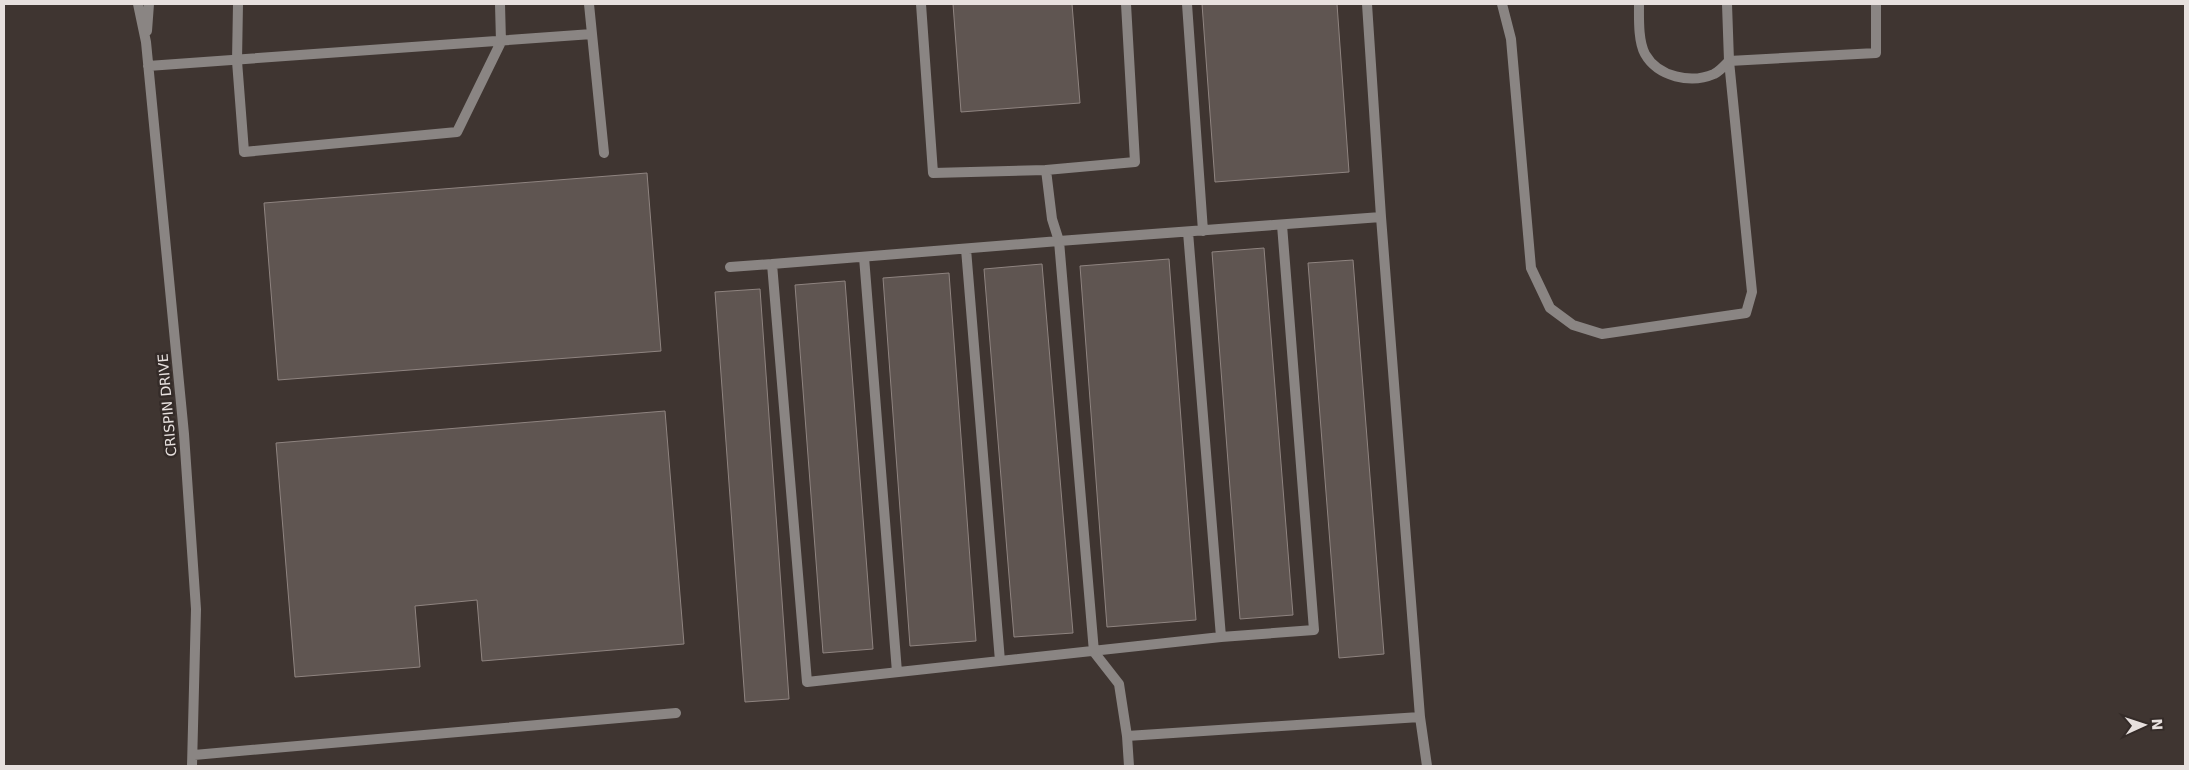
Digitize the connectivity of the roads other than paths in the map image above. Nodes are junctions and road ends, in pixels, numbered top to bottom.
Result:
1 (138, 4) edge
2 (149, 4) edge
3 (238, 4) edge
4 (500, 4) edge
5 (589, 4) edge
6 (920, 4) edge
7 (1126, 4) edge
8 (1187, 4) edge
9 (1367, 4) edge
10 (1502, 4) edge
11 (1639, 4) edge
12 (1727, 4) edge
13 (1876, 4) edge
14 (592, 34) junction
15 (146, 42) junction
16 (501, 42) junction
17 (237, 60) junction
18 (1729, 61) junction
19 (148, 66) junction
20 (604, 153) dead end
21 (1046, 170) junction
22 (1381, 217) junction
23 (1282, 225) junction
24 (1203, 231) junction
25 (1188, 232) junction
26 (1059, 242) junction
27 (966, 249) junction
28 (864, 257) junction
29 (772, 264) junction
30 (730, 267) dead end
31 (1221, 637) junction
32 (1094, 652) junction
33 (1000, 661) junction
34 (897, 672) junction
35 (676, 713) dead end
36 (1420, 716) junction
37 (1127, 736) junction
38 (194, 755) junction
39 (192, 766) edge
40 (1129, 766) edge
41 (1427, 766) edge

1 - 15 lane, CRISPIN DRIVE
2 - 15 lane, CRISPIN DRIVE
3 - 17 lane
4 - 16 lane
5 - 14 lane
6 - 21 lane
7 - 21 lane
8 - 24 lane
9 - 22 lane
10 - 18 lane
11 - 18 lane
12 - 18 lane
13 - 18 lane
14 - 16 lane
14 - 20 lane
15 - 19 lane, CRISPIN DRIVE
16 - 17 lane
16 - 17 lane
17 - 19 lane
19 - 38 lane, CRISPIN DRIVE
21 - 26 lane
22 - 23 lane
22 - 36 lane
23 - 24 lane
23 - 31 lane
24 - 25 lane
25 - 26 lane
25 - 31 lane
26 - 27 lane
26 - 32 lane
27 - 28 lane
27 - 33 lane
28 - 29 lane
28 - 34 lane
29 - 30 lane
29 - 34 lane
31 - 32 lane
32 - 33 lane
32 - 37 lane
33 - 34 lane
35 - 38 lane
36 - 37 lane
36 - 41 lane
37 - 40 lane
38 - 39 lane, CRISPIN DRIVE

